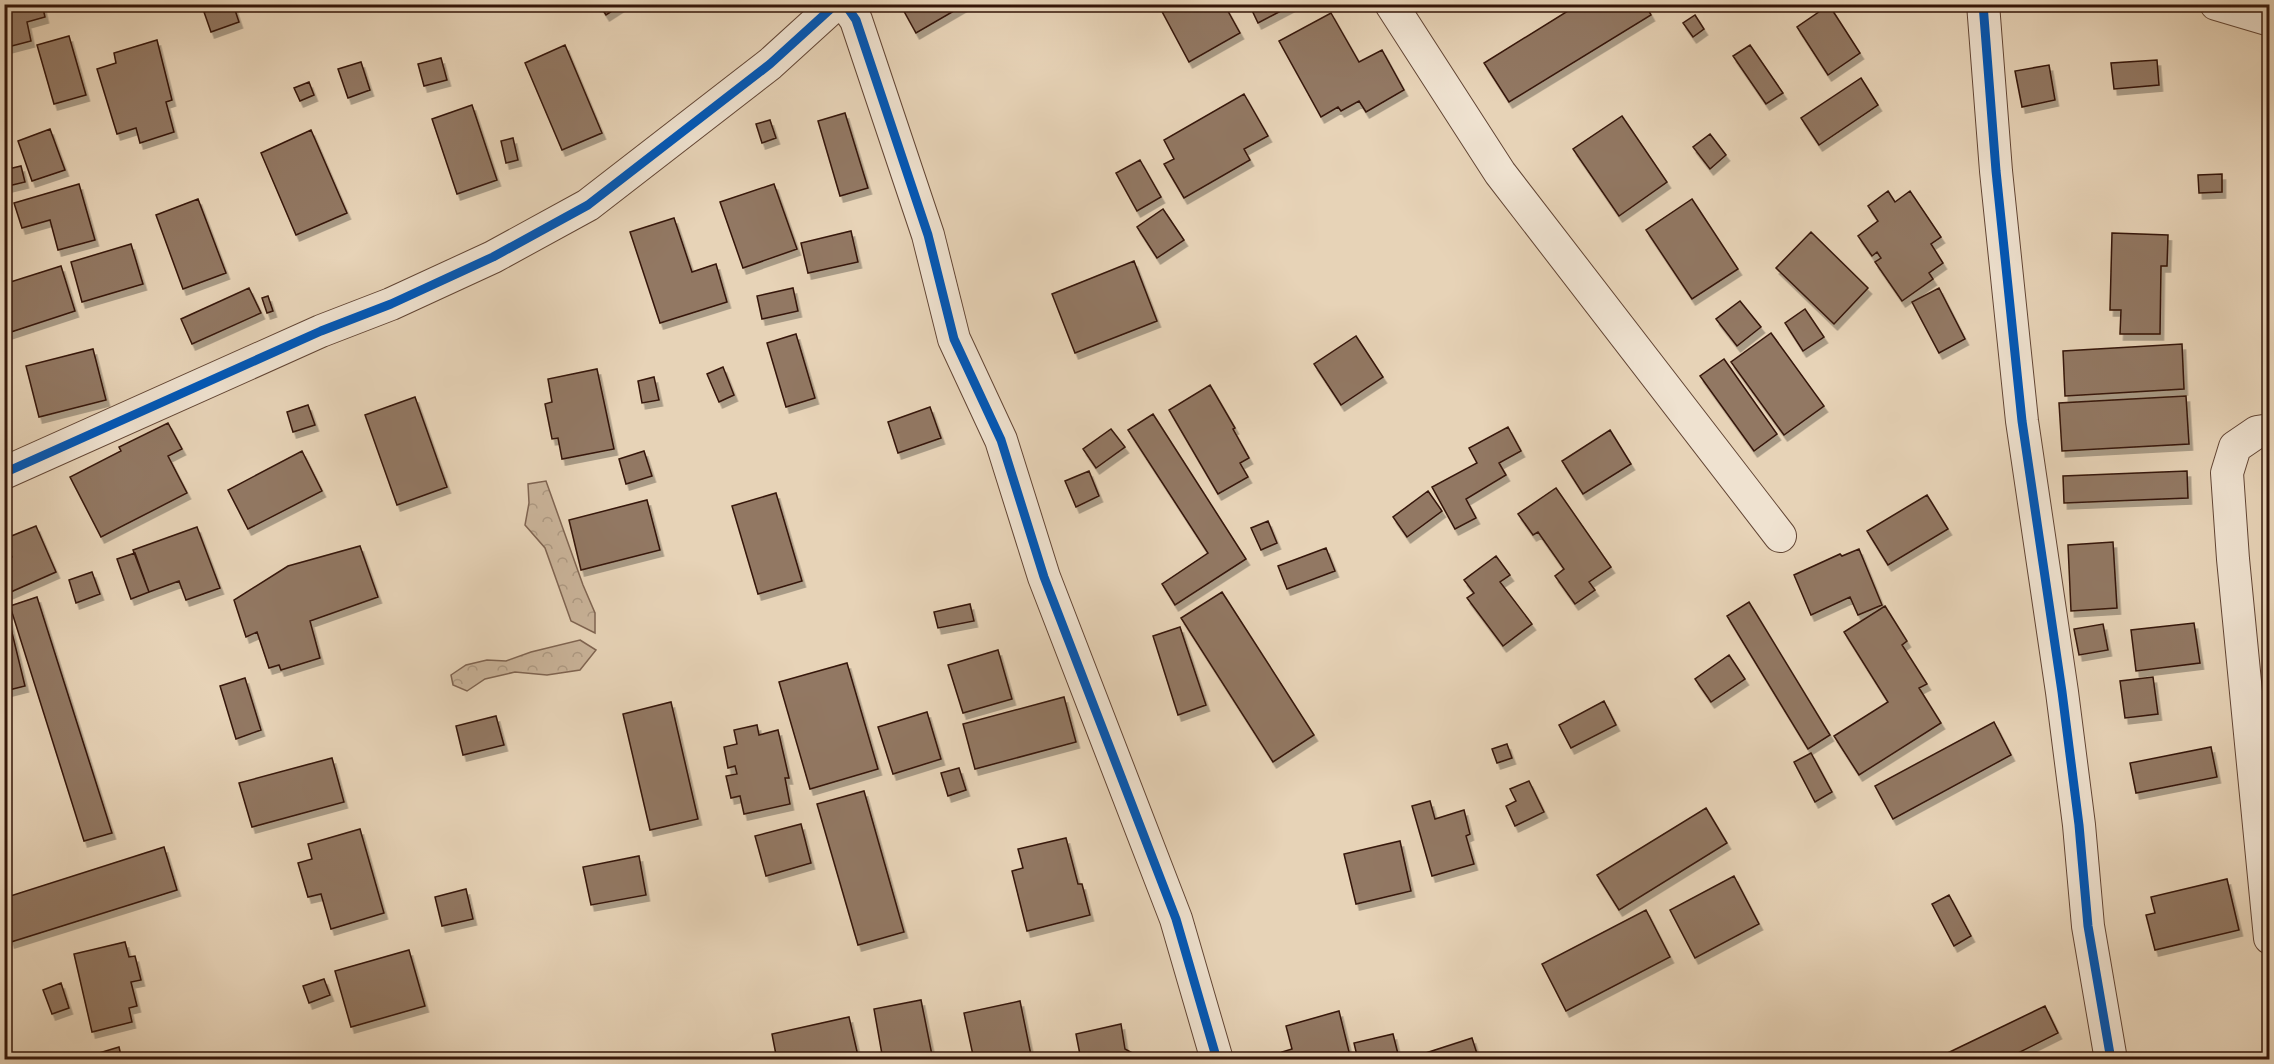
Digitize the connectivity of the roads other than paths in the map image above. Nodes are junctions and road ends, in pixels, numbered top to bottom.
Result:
1 (836, 4) edge
2 (845, 4) edge
3 (1391, 4) edge
4 (1983, 4) edge
5 (2216, 4) edge
6 (2270, 20) edge
7 (2270, 430) edge
8 (7, 463) edge
9 (1780, 536) dead end
10 (2270, 938) edge
11 (1217, 1059) edge
12 (2111, 1059) edge

1 - 8 street
2 - 11 street
3 - 9 street
4 - 12 street
5 - 6 street
7 - 10 street

